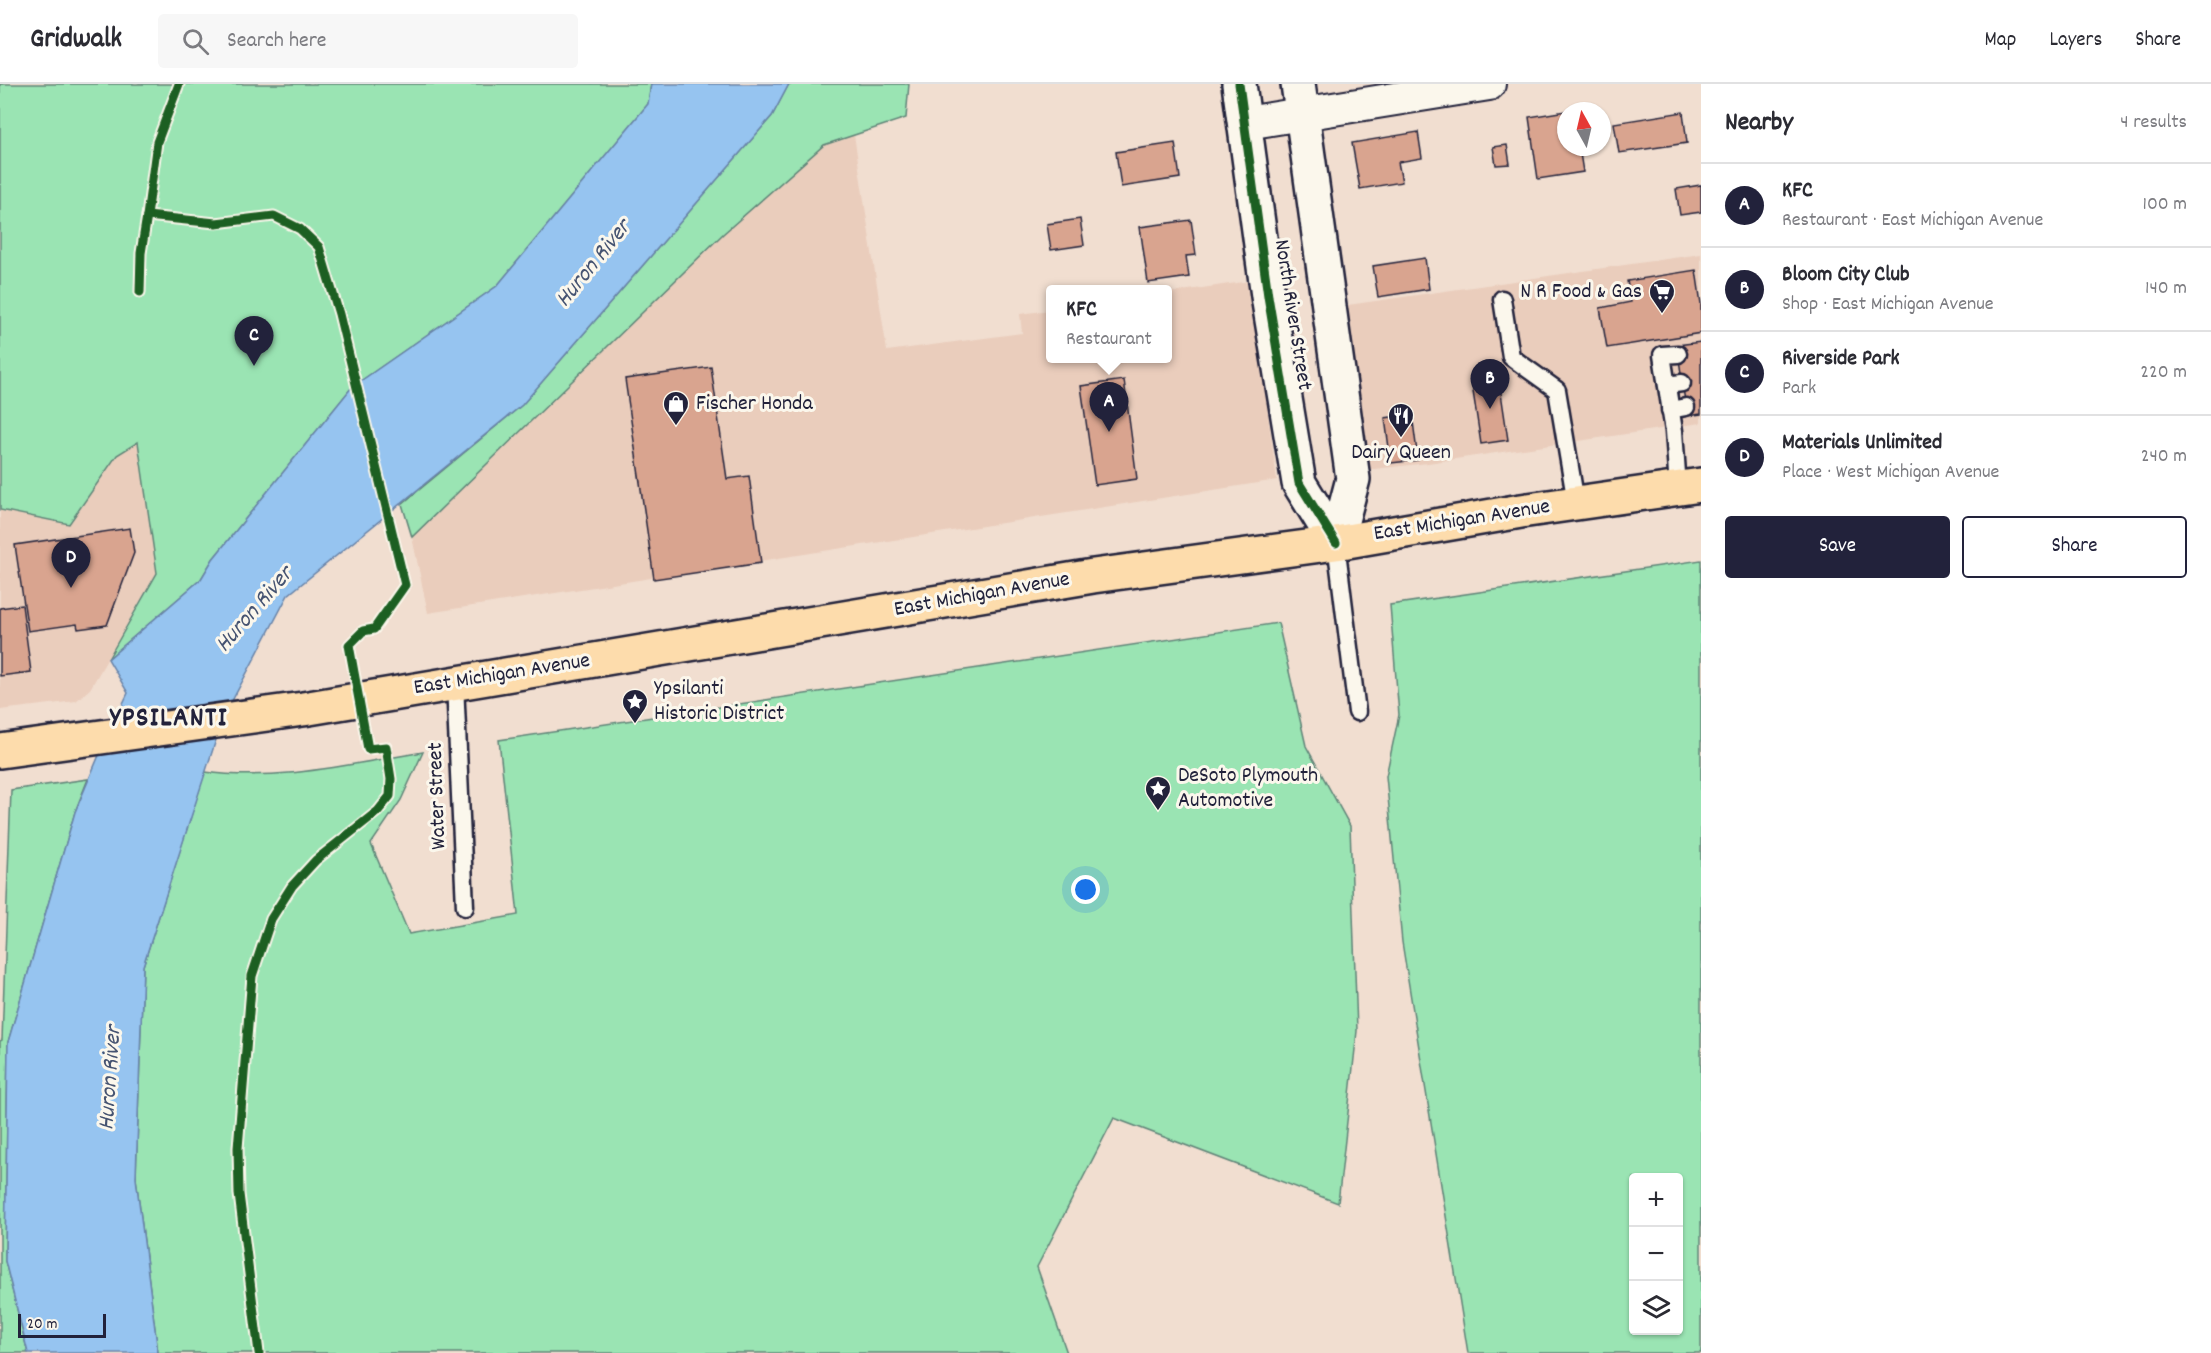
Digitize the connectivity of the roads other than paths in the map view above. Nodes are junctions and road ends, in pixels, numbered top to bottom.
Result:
1 (1239, 84) edge
2 (1489, 84) edge
3 (1300, 99) edge
4 (1246, 123) junction
5 (1502, 299) dead end
6 (1678, 354) dead end
7 (1690, 486) edge
8 (1576, 503) junction
9 (1336, 543) junction
10 (455, 683) junction
11 (1357, 712) dead end
12 (0, 751) edge
13 (465, 907) dead end

1 - 4 street, North River Street
2 - 3 street
3 - 4 street
3 - 9 street, North River Street
4 - 9 street, North River Street
5 - 8 lane
6 - 7 lane
7 - 8 main road, East Michigan Avenue
8 - 9 main road, East Michigan Avenue
9 - 10 main road, East Michigan Avenue
9 - 11 lane
10 - 12 main road, East Michigan Avenue
10 - 13 lane, Water Street

